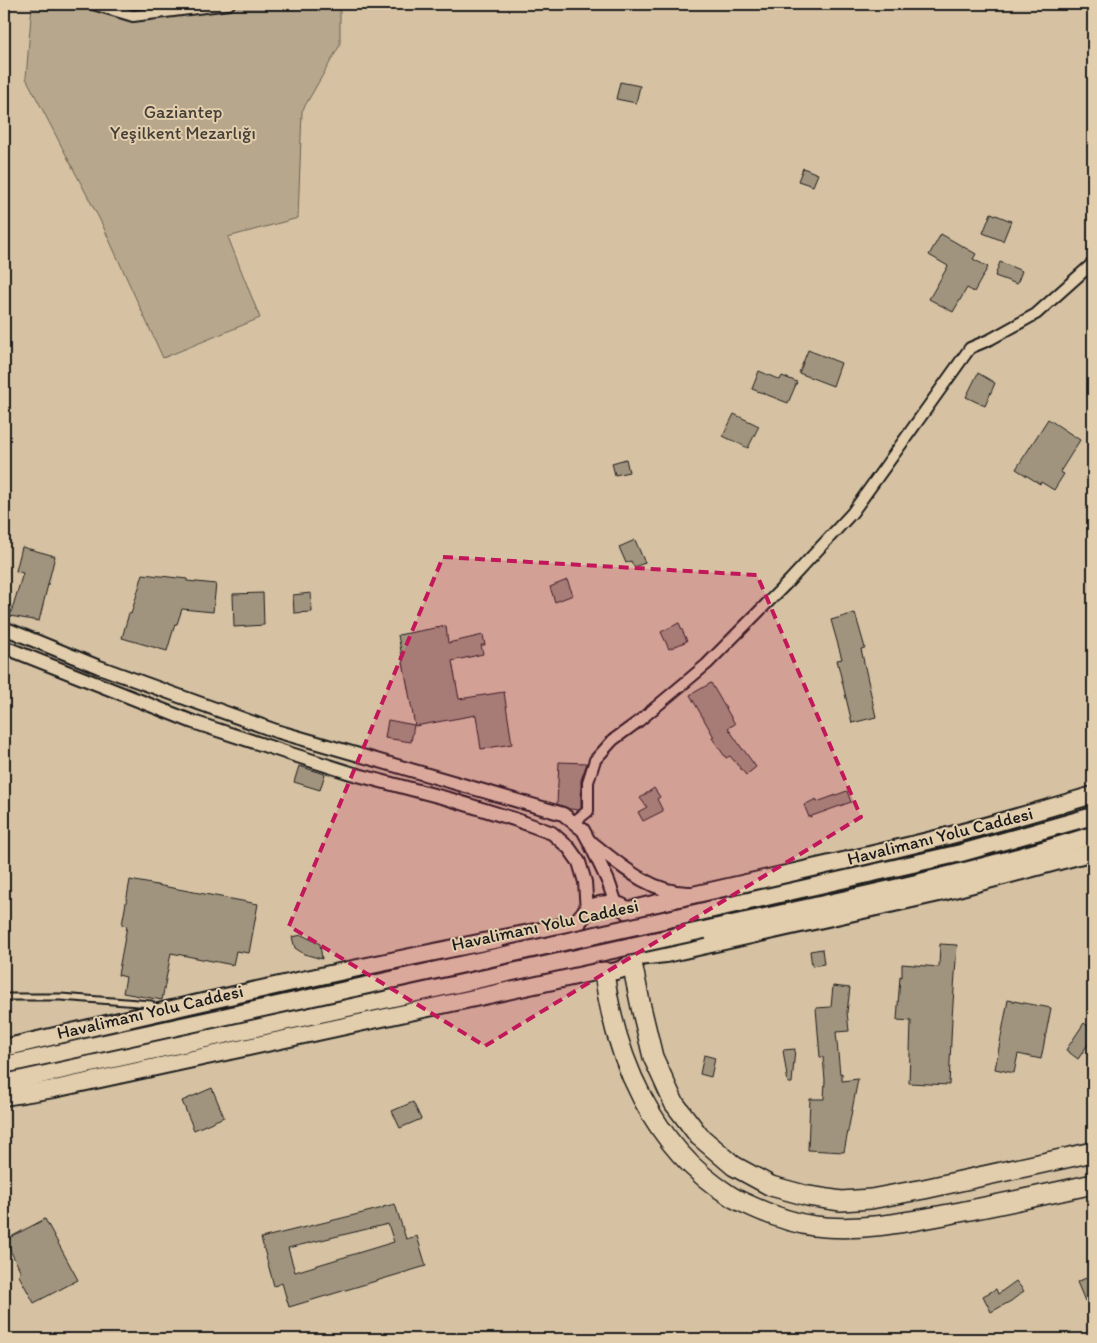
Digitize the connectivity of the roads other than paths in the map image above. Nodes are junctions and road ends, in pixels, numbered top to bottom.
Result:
1 (93, 4) edge
2 (229, 4) edge
3 (1093, 263) edge
4 (4, 628) edge
5 (4, 647) edge
6 (1093, 795) edge
7 (1093, 816) edge
8 (574, 822) junction
9 (1093, 835) edge
10 (589, 841) junction
11 (1093, 852) edge
12 (702, 892) junction
13 (622, 907) junction
14 (582, 917) junction
15 (635, 960) junction
16 (602, 971) junction
17 (4, 997) edge
18 (151, 1004) dead end
19 (4, 1048) edge
20 (4, 1065) edge
21 (4, 1082) edge
22 (4, 1097) edge
23 (1093, 1148) edge
24 (1093, 1152) edge
25 (1024, 1166) junction
26 (1093, 1185) edge

1 - 2 street
3 - 8 street
4 - 8 street
5 - 14 street
6 - 12 highway
7 - 20 highway, Havalimanı Yolu Caddesi, bridge
8 - 10 street
9 - 21 highway, Havalimanı Yolu Caddesi, bridge
10 - 12 street
10 - 13 street
11 - 15 highway
12 - 13 highway
13 - 14 highway
13 - 15 highway
14 - 16 highway
14 - 19 highway
15 - 16 highway
15 - 25 highway
16 - 22 highway
16 - 26 highway
17 - 18 lane
23 - 25 highway
24 - 25 highway

